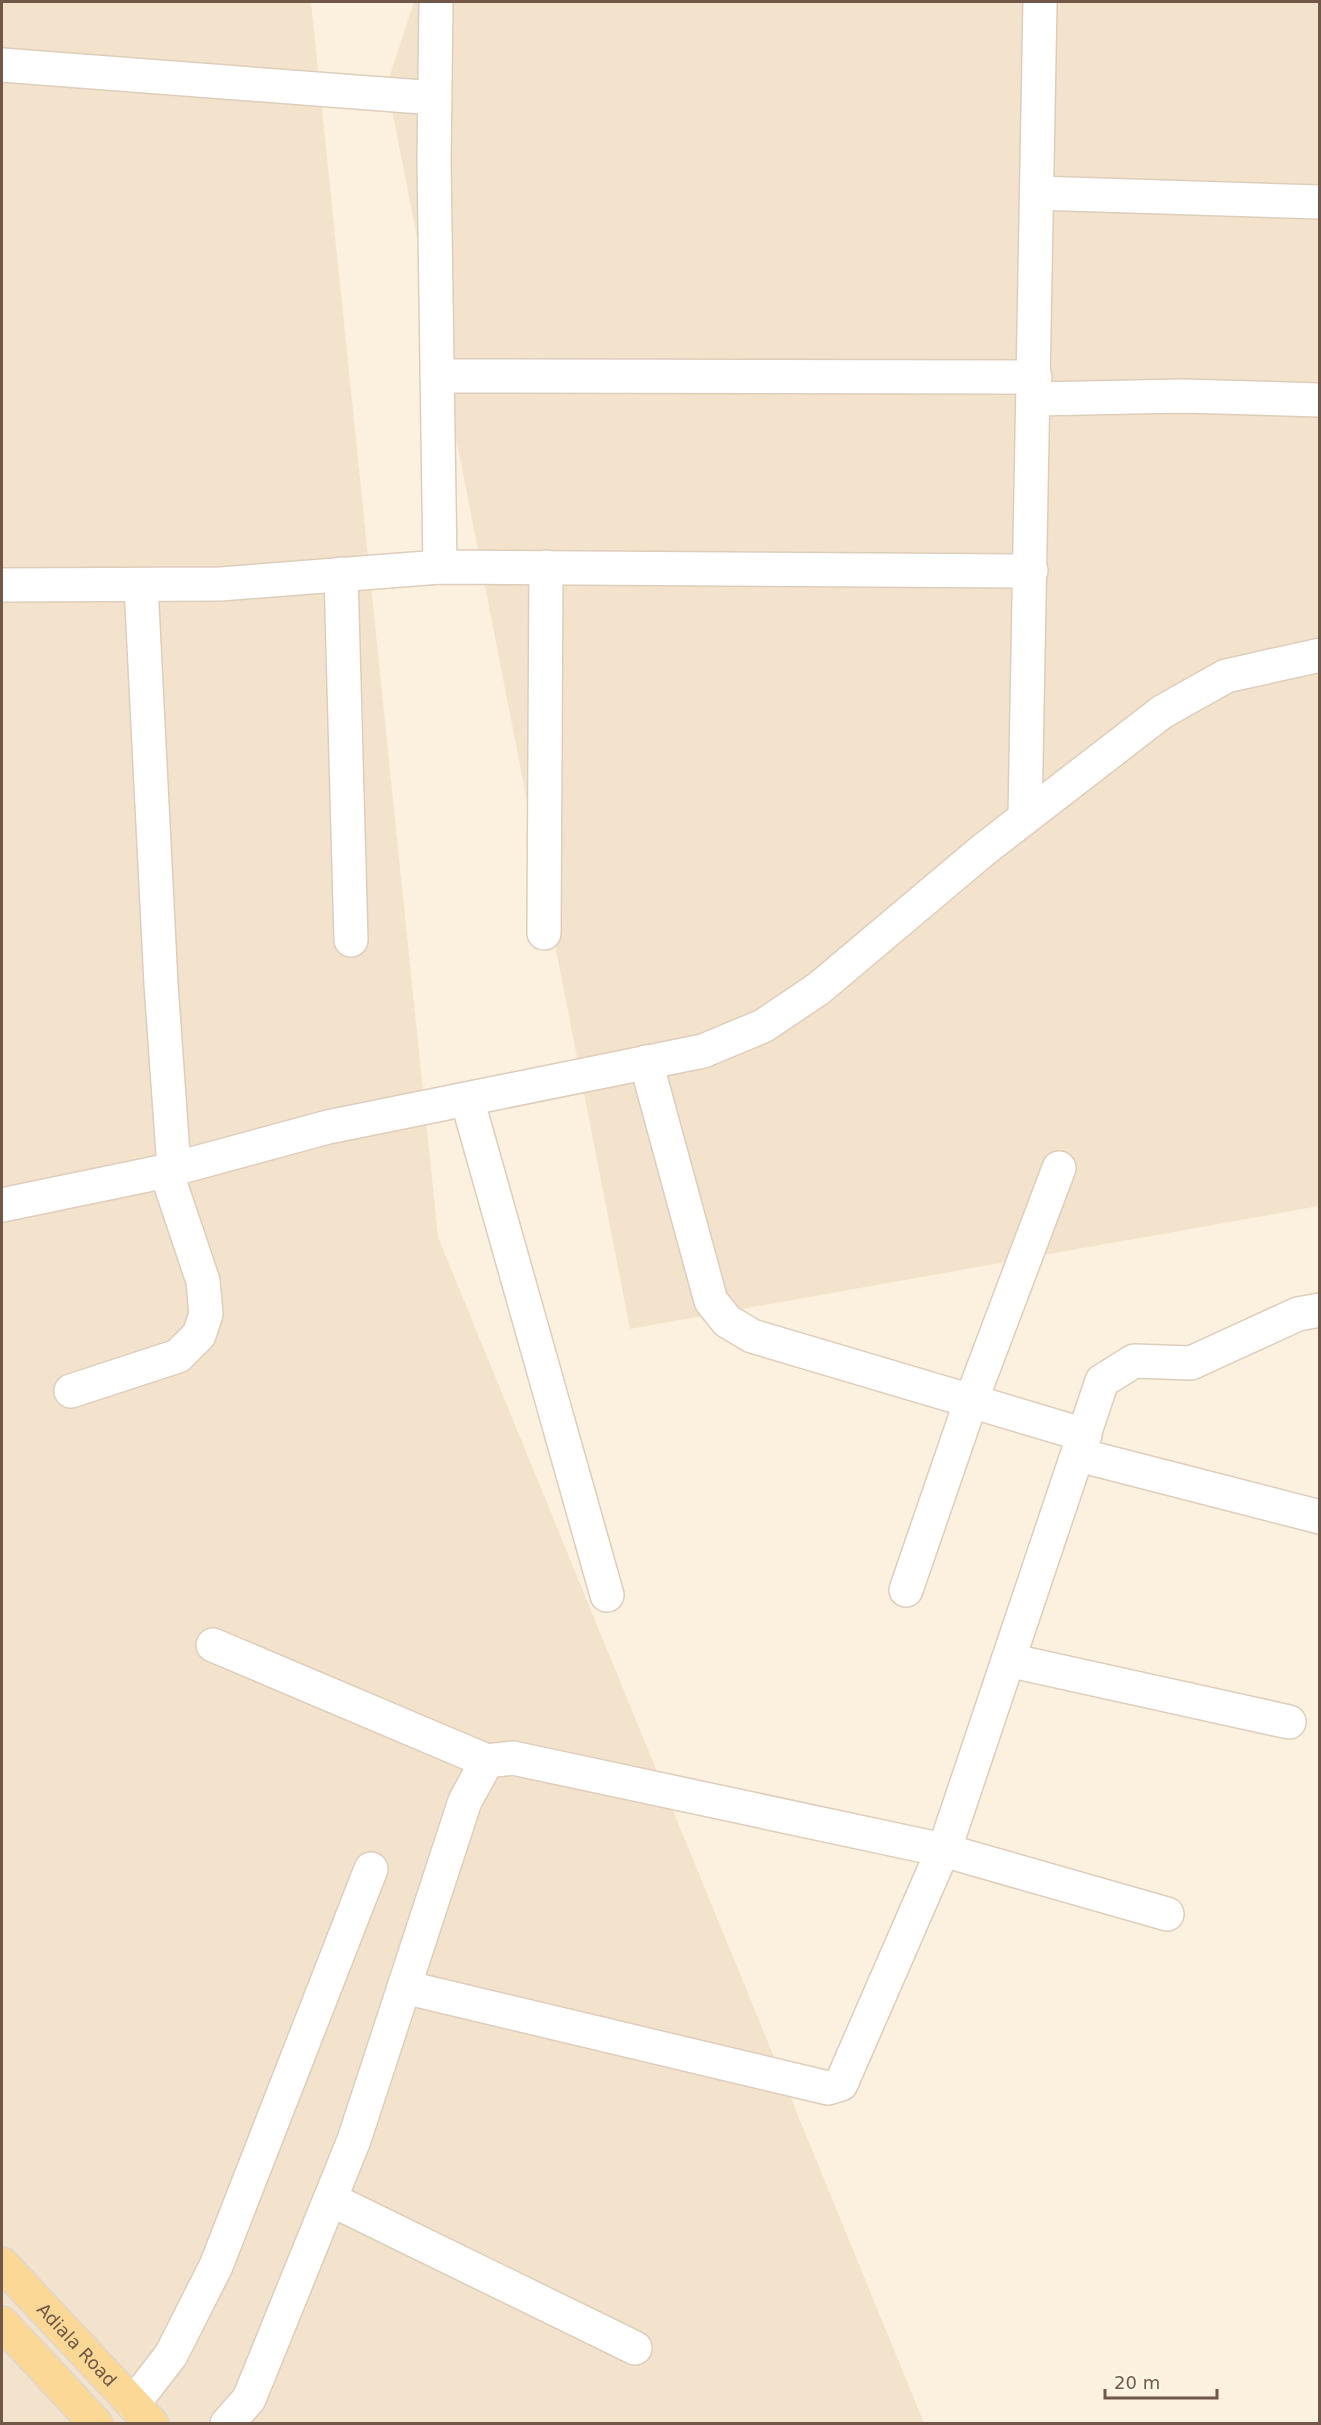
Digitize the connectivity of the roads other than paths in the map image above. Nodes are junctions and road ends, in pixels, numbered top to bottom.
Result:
1 (436, 2) edge
2 (1041, 2) edge
3 (2, 65) edge
4 (435, 98) junction
5 (1038, 193) junction
6 (1320, 202) edge
7 (437, 376) junction
8 (1035, 388) junction
9 (1320, 400) edge
10 (440, 567) junction
11 (546, 567) junction
12 (1031, 571) junction
13 (341, 574) junction
14 (2, 585) edge
15 (141, 585) junction
16 (1320, 655) edge
17 (1025, 817) junction
18 (544, 933) dead end
19 (351, 940) dead end
20 (646, 1062) junction
21 (467, 1098) junction
22 (1059, 1168) dead end
23 (170, 1169) junction
24 (2, 1205) edge
25 (1320, 1310) edge
26 (71, 1391) dead end
27 (971, 1401) junction
28 (1082, 1445) junction
29 (1320, 1517) edge
30 (906, 1590) dead end
31 (607, 1595) dead end
32 (213, 1645) dead end
33 (1008, 1660) junction
34 (1289, 1722) dead end
35 (488, 1761) junction
36 (943, 1850) junction
37 (370, 1869) dead end
38 (1167, 1914) dead end
39 (404, 1987) junction
40 (330, 2199) junction
41 (2, 2264) edge
42 (2, 2324) edge
43 (634, 2348) dead end
44 (142, 2414) edge
45 (96, 2424) edge
46 (227, 2424) edge

1 - 4 street
2 - 5 street
3 - 4 street
4 - 7 street
5 - 6 street
5 - 8 street
7 - 8 street
7 - 10 street
8 - 9 street
8 - 12 street
10 - 11 street
10 - 13 street
11 - 12 street
11 - 18 street
12 - 17 street
13 - 15 street
13 - 19 street
14 - 15 street
15 - 23 street
16 - 17 street
17 - 20 street
20 - 21 street
20 - 27 street
21 - 23 street
21 - 31 street
22 - 27 street
23 - 24 street
23 - 26 street
25 - 28 street
27 - 28 street
27 - 30 street
28 - 29 street
28 - 33 street
32 - 35 street
33 - 34 street
33 - 36 street
35 - 36 street
35 - 39 street
36 - 38 street
36 - 39 street
37 - 44 street
39 - 40 street
40 - 43 street
40 - 46 street
41 - 44 main road, Adiala Road
42 - 45 main road

